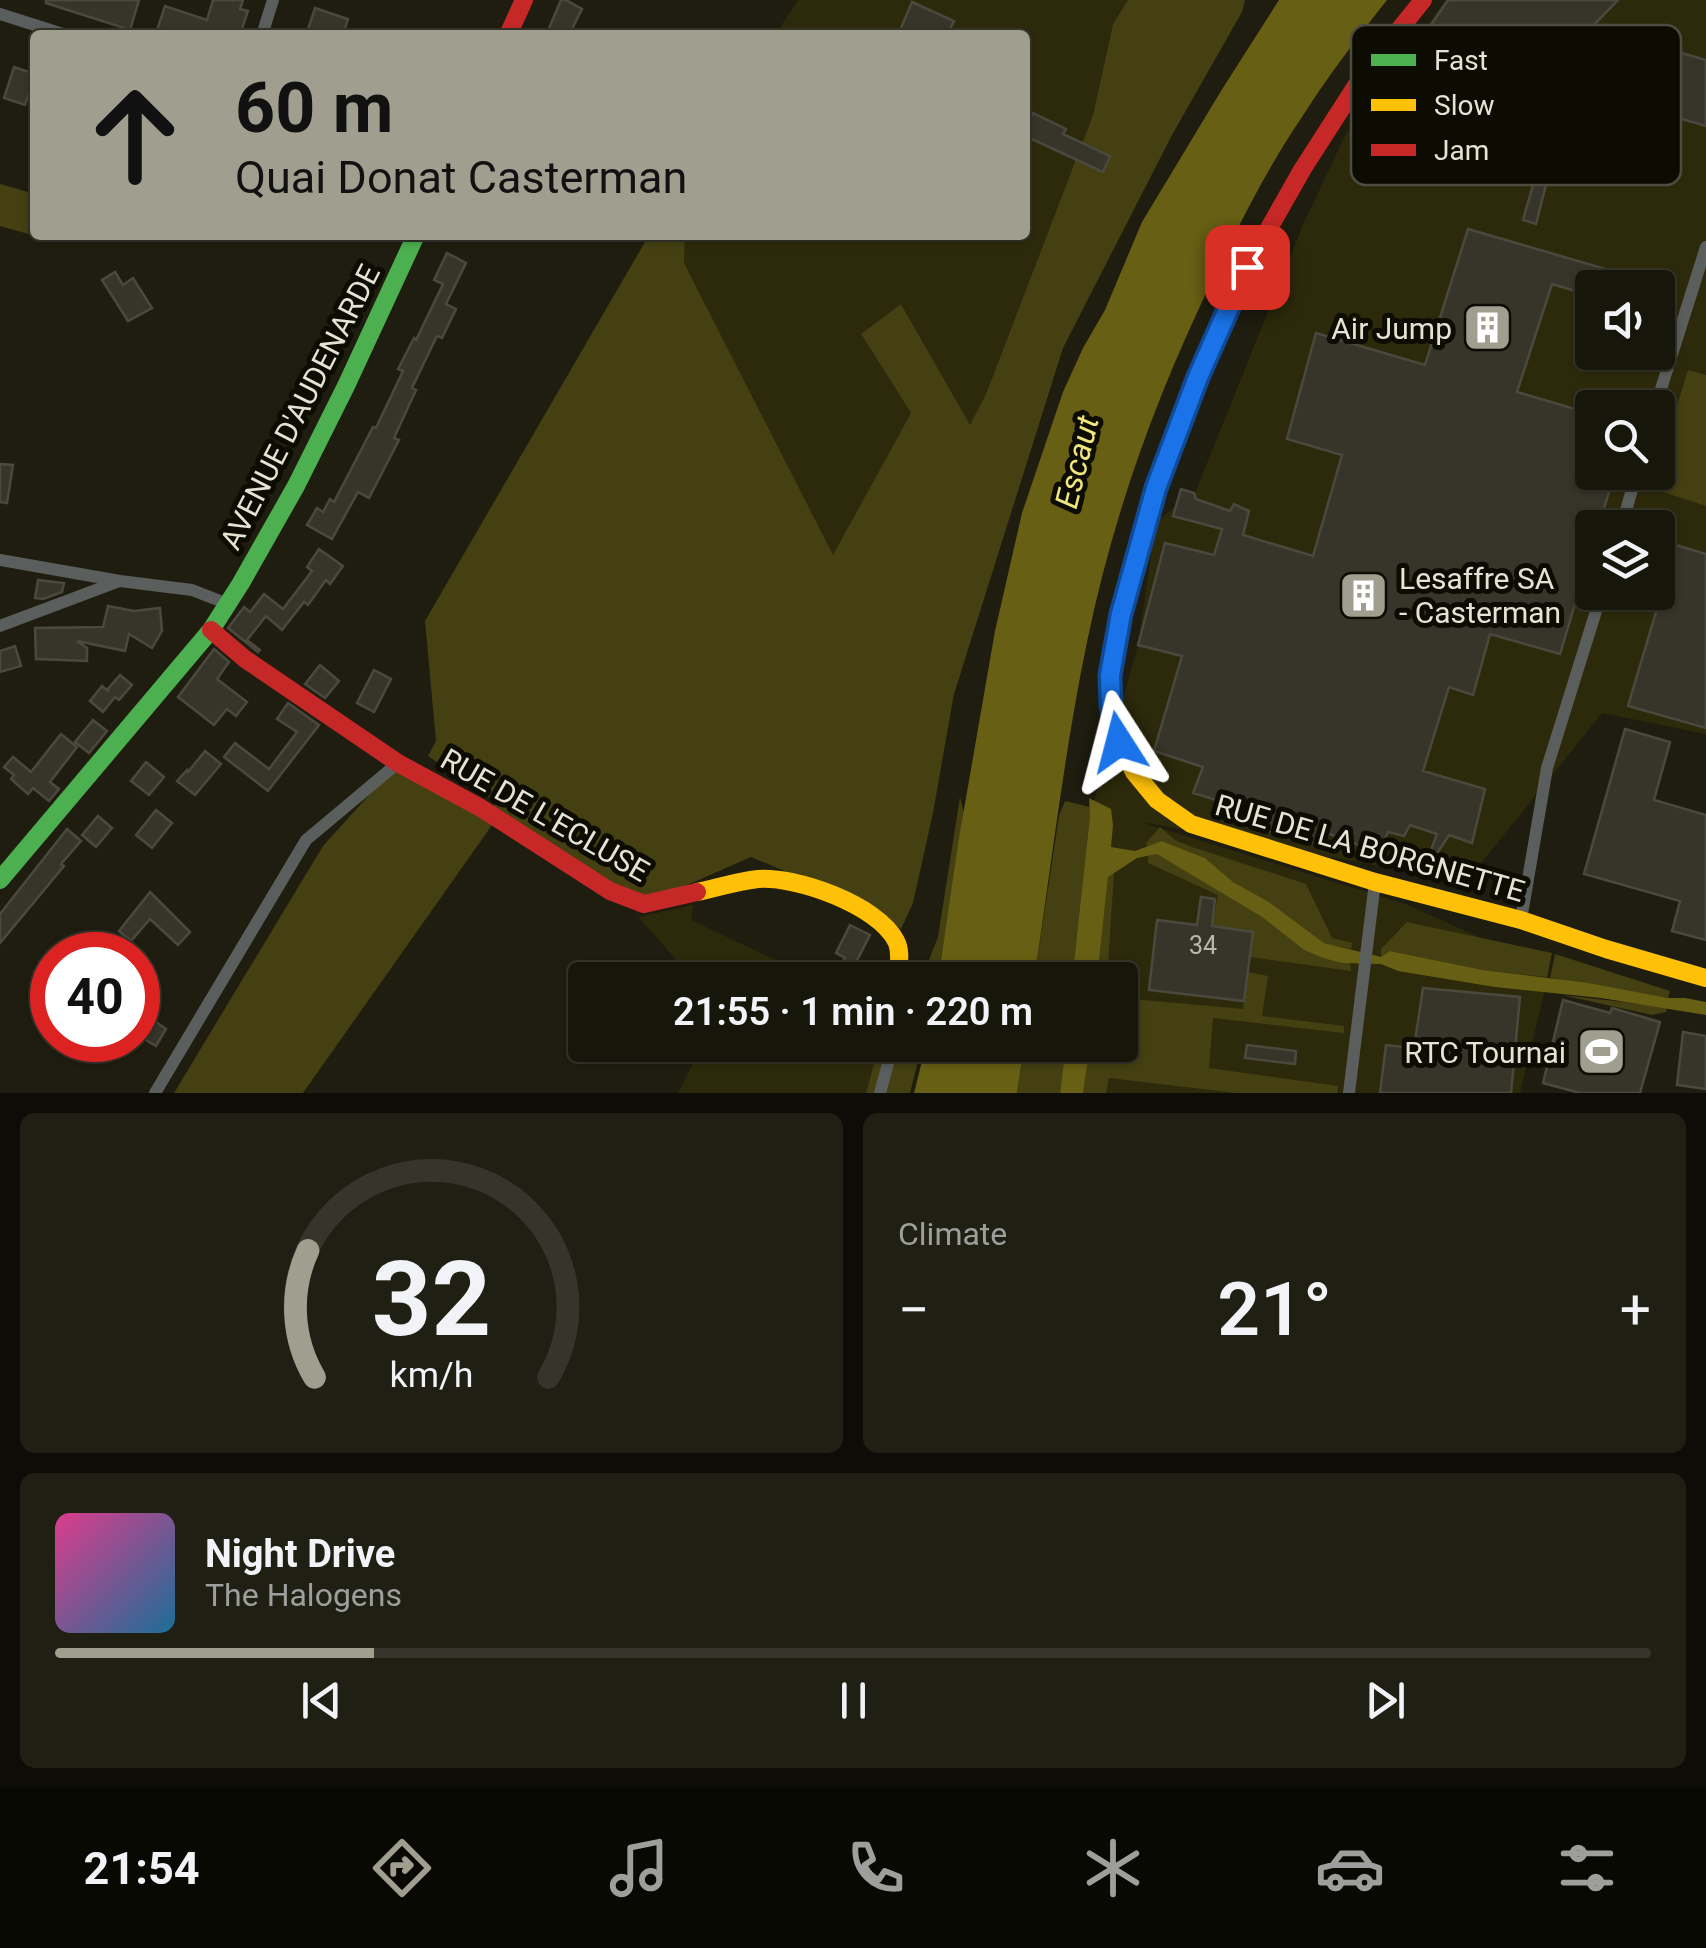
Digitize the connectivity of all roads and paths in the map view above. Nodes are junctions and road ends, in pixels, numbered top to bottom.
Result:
1 (273, 0) edge
2 (524, 0) edge
3 (1423, 0) edge
4 (0, 14) edge
5 (1403, 25) edge
6 (50, 30) edge
7 (264, 30) edge
8 (510, 30) edge
9 (1351, 94) edge
10 (414, 240) edge
11 (1706, 247) edge
12 (1662, 390) edge
13 (0, 560) edge
14 (120, 581) junction
15 (228, 604) junction
16 (1596, 610) edge
17 (0, 626) edge
18 (211, 630) junction
19 (398, 763) junction
20 (0, 880) edge
21 (1376, 882) junction
22 (1522, 920) junction
23 (899, 962) edge
24 (1706, 978) edge
25 (888, 1062) edge
26 (155, 1093) edge
27 (880, 1093) edge
28 (1349, 1093) edge

1 - 7 street
2 - 8 street
3 - 5 street, RUE DE LA BORGNETTE
4 - 6 street
9 - 21 street, RUE DE LA BORGNETTE
10 - 15 street, AVENUE D'AUDENARDE
11 - 12 street
13 - 14 street
14 - 15 street
14 - 17 street
15 - 18 street, AVENUE D'AUDENARDE
16 - 22 street
18 - 19 street, RUE DE L'ECLUSE
18 - 20 street, AVENUE D'AUDENARDE
19 - 23 street, RUE DE L'ECLUSE
19 - 26 street
21 - 22 street, RUE DE LA BORGNETTE
21 - 28 street
22 - 24 street, RUE DE LA BORGNETTE
25 - 27 street

